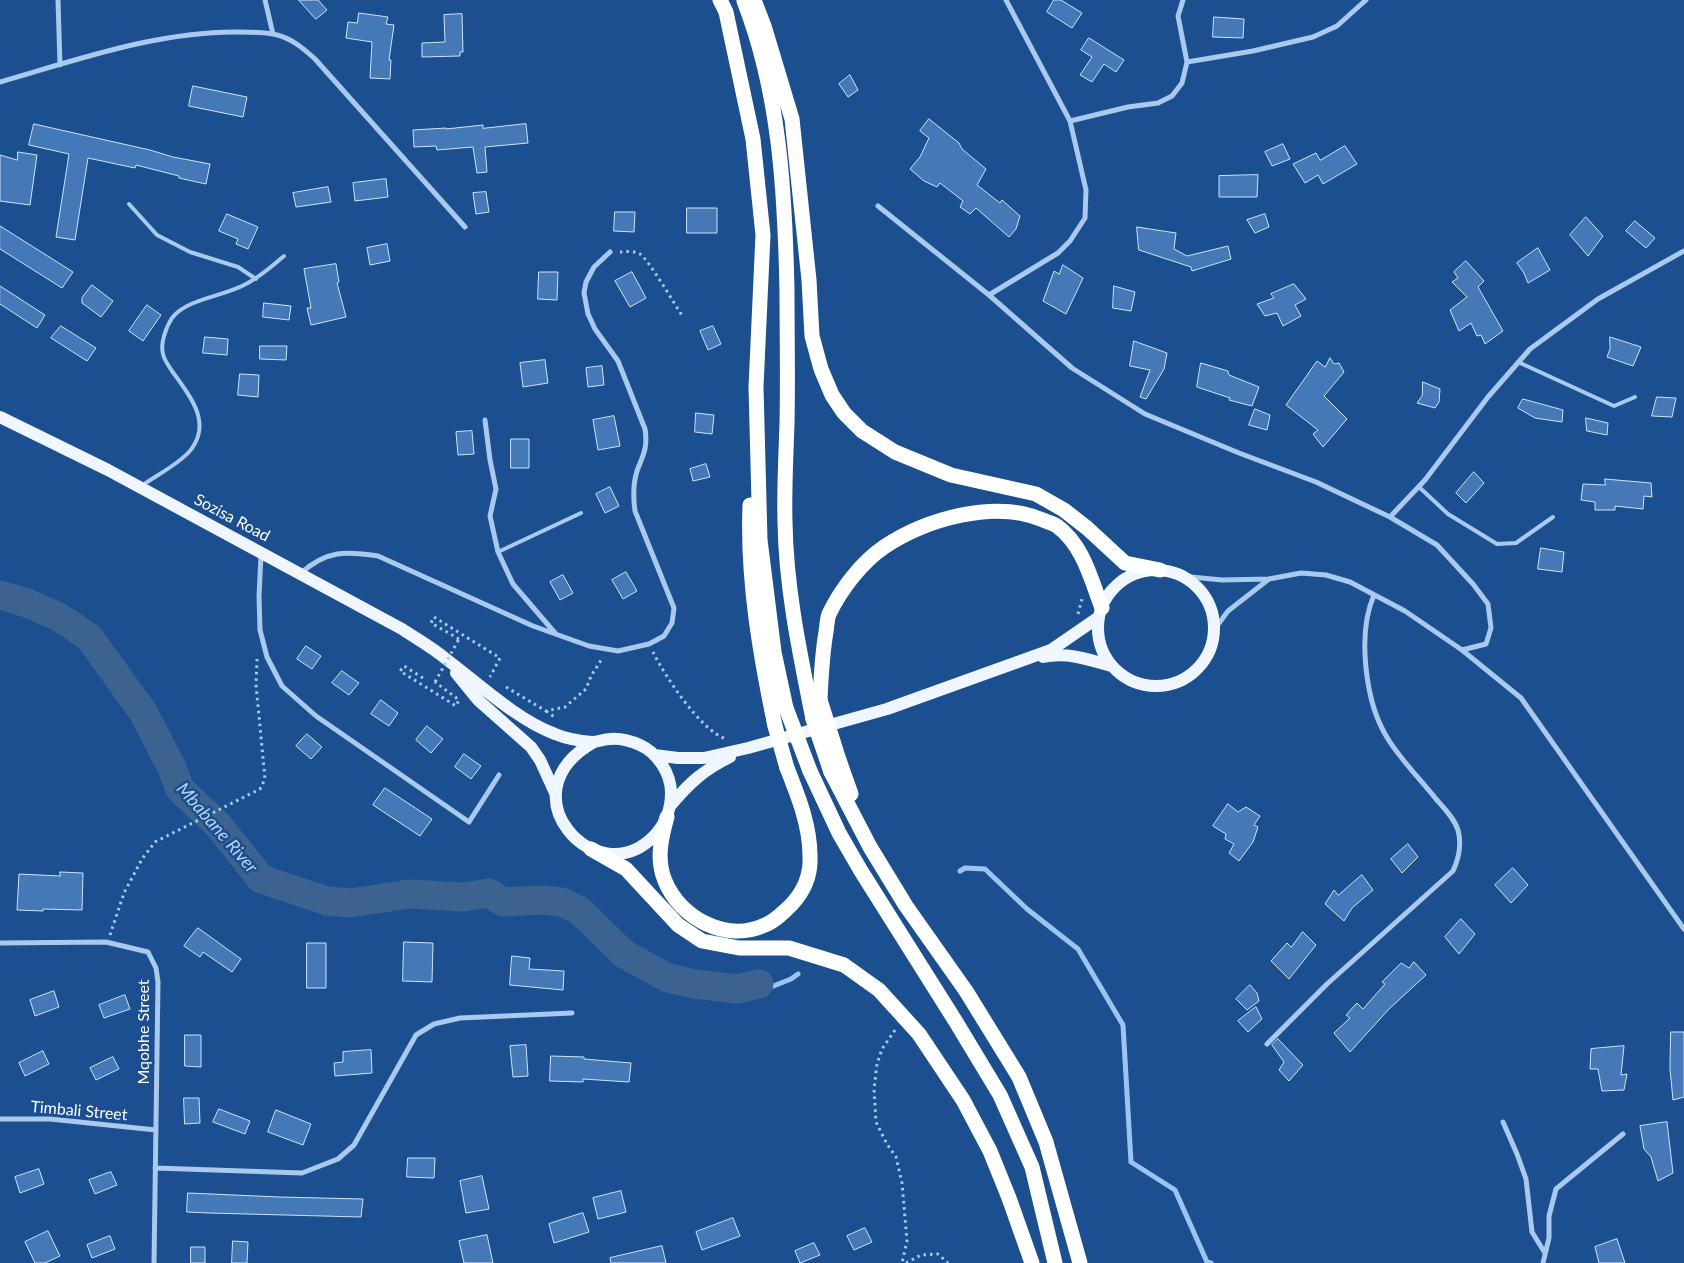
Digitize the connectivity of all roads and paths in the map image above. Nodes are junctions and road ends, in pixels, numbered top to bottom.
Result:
1 (58, 0) edge
2 (265, 0) edge
3 (720, 0) edge
4 (743, 0) edge
5 (754, 0) edge
6 (1006, 0) edge
7 (1183, 0) edge
8 (1366, 0) edge
9 (274, 34) junction
10 (1188, 62) junction
11 (60, 65) junction
12 (0, 82) edge
13 (1070, 121) junction
14 (129, 204) dead end
15 (878, 206) dead end
16 (466, 227) dead end
17 (1684, 251) edge
18 (610, 252) joint
19 (284, 256) dead end
20 (256, 279) junction
21 (989, 295) junction
22 (683, 317) dead end
23 (1518, 362) junction
24 (756, 387) junction
25 (1635, 397) dead end
26 (0, 417) edge
27 (485, 420) dead end
28 (140, 487) junction
29 (1419, 487) junction
30 (581, 513) dead end
31 (1390, 517) junction
32 (1553, 517) dead end
33 (261, 552) junction
34 (498, 552) junction
35 (1160, 570) junction
36 (301, 573) junction
37 (1181, 576) junction
38 (1269, 579) junction
39 (1374, 595) junction
40 (1101, 612) junction
41 (1214, 630) junction
42 (556, 634) junction
43 (263, 642) junction
44 (649, 644) junction
45 (611, 650) junction
46 (1462, 650) junction
47 (444, 657) junction
48 (1018, 663) junction
49 (1111, 666) junction
50 (423, 678) dead end
51 (497, 681) dead end
52 (505, 686) dead end
53 (730, 740) dead end
54 (594, 742) junction
55 (748, 748) junction
56 (654, 755) junction
57 (835, 766) junction
58 (499, 775) dead end
59 (556, 795) junction
60 (669, 811) junction
61 (591, 849) junction
62 (1684, 929) edge
63 (106, 942) junction
64 (0, 943) edge
65 (572, 1013) dead end
66 (904, 1017) junction
67 (1267, 1044) dead end
68 (0, 1119) edge
69 (1503, 1122) dead end
70 (156, 1130) junction
71 (1623, 1134) dead end
72 (155, 1168) junction
73 (1545, 1252) junction
74 (154, 1263) edge
75 (902, 1263) edge
76 (906, 1263) edge
77 (948, 1263) edge
78 (1032, 1263) edge
79 (1055, 1263) edge
80 (1080, 1263) edge
81 (1543, 1263) edge

1 - 11 street
2 - 9 street
3 - 24 highway
4 - 57 highway, bridge
5 - 35 highway
6 - 13 street
7 - 10 street
8 - 10 street
9 - 11 street
9 - 16 street
10 - 13 street
11 - 12 street
13 - 21 street
14 - 20 lane
15 - 21 street
17 - 23 street
18 - 22 path
18 - 44 street
19 - 20 lane
20 - 28 lane
21 - 31 street
23 - 25 lane
23 - 29 street
24 - 60 highway, bridge
24 - 79 highway, bridge
26 - 28 main road, Sozisa Road
27 - 34 street
28 - 33 main road, Sozisa Road
29 - 31 street
29 - 32 lane
30 - 34 lane
31 - 46 street
33 - 36 main road, Sozisa Road
33 - 43 street
34 - 42 street
35 - 37 main road
35 - 40 main road
36 - 42 street
36 - 47 main road, Sozisa Road
37 - 38 street
37 - 41 main road
38 - 39 street
38 - 41 street
39 - 46 street
39 - 67 street
40 - 48 main road
40 - 49 main road
40 - 57 highway, bridge
41 - 49 main road
42 - 45 street
43 - 58 street
43 - 63 path
44 - 45 street
44 - 53 path
45 - 52 path
46 - 62 street
47 - 54 main road
47 - 59 main road
48 - 49 main road
48 - 55 main road
50 - 51 path, bridge
54 - 56 main road
54 - 59 main road
55 - 56 main road
55 - 60 main road
56 - 60 main road
57 - 80 highway
59 - 61 main road
60 - 61 main road
61 - 66 highway
63 - 64 street, Mqobhe Street
63 - 70 street, Mqobhe Street
65 - 72 street
66 - 75 path
66 - 78 highway
68 - 70 street, Timbali Street
69 - 73 street
70 - 72 street, Mqobhe Street
71 - 73 street
72 - 74 street, Mqobhe Street
73 - 81 street
76 - 77 path

